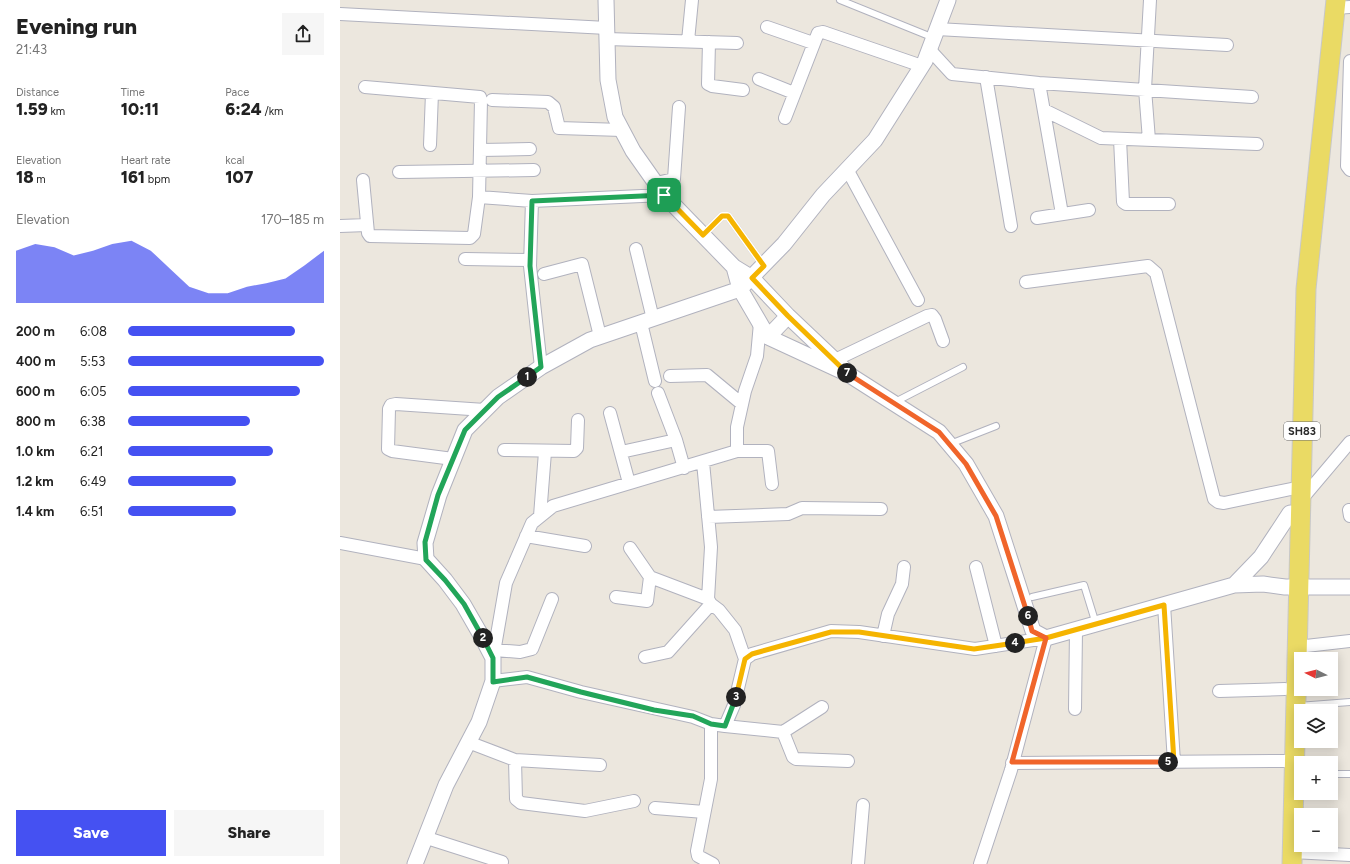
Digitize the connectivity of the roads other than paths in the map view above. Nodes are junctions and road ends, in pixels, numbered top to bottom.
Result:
1 (606, 0) edge
2 (692, 0) edge
3 (840, 0) edge
4 (948, 0) edge
5 (1150, 0) edge
6 (1336, 4) edge
7 (340, 14) edge
8 (767, 27) dead end
9 (607, 33) junction
10 (933, 38) junction
11 (1148, 40) junction
12 (688, 41) junction
13 (709, 42) junction
14 (737, 43) dead end
15 (813, 43) junction
16 (1227, 45) dead end
17 (1330, 60) junction
18 (1350, 61) edge
19 (922, 66) junction
20 (986, 77) junction
21 (759, 79) dead end
22 (1039, 83) junction
23 (365, 87) dead end
24 (1145, 89) junction
25 (743, 90) dead end
26 (432, 93) junction
27 (794, 93) junction
28 (1252, 97) dead end
29 (492, 100) dead end
30 (680, 107) dead end
31 (1044, 110) junction
32 (785, 118) dead end
33 (1349, 124) edge
34 (622, 130) junction
35 (1120, 139) junction
36 (1148, 140) junction
37 (1257, 144) dead end
38 (430, 145) dead end
39 (530, 149) dead end
40 (480, 150) junction
41 (847, 169) junction
42 (534, 170) dead end
43 (1350, 170) edge
44 (399, 172) dead end
45 (479, 172) junction
46 (364, 180) dead end
47 (660, 189) junction
48 (479, 197) junction
49 (532, 201) junction
50 (1169, 204) dead end
51 (1089, 210) dead end
52 (1062, 214) junction
53 (1037, 218) dead end
54 (367, 225) junction
55 (340, 226) edge
56 (1011, 226) dead end
57 (703, 235) junction
58 (636, 249) dead end
59 (465, 259) dead end
60 (530, 260) junction
61 (764, 266) junction
62 (734, 267) junction
63 (544, 274) dead end
64 (752, 278) junction
65 (1026, 282) dead end
66 (740, 289) junction
67 (918, 300) dead end
68 (788, 316) junction
69 (647, 321) junction
70 (760, 323) junction
71 (801, 328) junction
72 (600, 336) junction
73 (768, 337) junction
74 (943, 341) dead end
75 (786, 346) junction
76 (835, 360) junction
77 (541, 367) junction
78 (963, 367) dead end
79 (848, 374) junction
80 (670, 376) dead end
81 (894, 403) junction
82 (742, 404) junction
83 (485, 410) junction
84 (610, 413) dead end
85 (578, 420) dead end
86 (996, 426) dead end
87 (676, 440) junction
88 (1350, 442) edge
89 (950, 444) junction
90 (504, 450) dead end
91 (737, 450) junction
92 (545, 452) junction
93 (621, 452) junction
94 (453, 459) junction
95 (703, 462) junction
96 (684, 468) junction
97 (629, 483) junction
98 (772, 484) dead end
99 (1294, 500) junction
100 (881, 509) dead end
101 (540, 516) junction
102 (708, 517) junction
103 (526, 536) junction
104 (340, 543) edge
105 (585, 546) dead end
106 (630, 548) dead end
107 (426, 560) junction
108 (904, 567) dead end
109 (976, 567) dead end
110 (650, 577) junction
111 (1234, 585) junction
112 (1292, 587) junction
113 (1350, 587) edge
114 (616, 597) dead end
115 (1032, 597) dead end
116 (552, 599) dead end
117 (709, 602) junction
118 (1164, 605) junction
119 (1096, 624) junction
120 (1076, 630) junction
121 (883, 636) junction
122 (1046, 638) junction
123 (1350, 641) edge
124 (996, 646) junction
125 (1297, 647) junction
126 (493, 654) junction
127 (645, 657) dead end
128 (745, 659) junction
129 (493, 682) junction
130 (1285, 689) junction
131 (1219, 691) dead end
132 (1350, 702) edge
133 (1296, 704) edge
134 (1328, 704) edge
135 (822, 707) dead end
136 (1075, 710) dead end
137 (711, 724) junction
138 (725, 726) junction
139 (783, 732) junction
140 (468, 742) junction
141 (1294, 748) edge
142 (515, 760) junction
143 (848, 761) dead end
144 (1012, 762) junction
145 (1174, 762) junction
146 (600, 765) dead end
147 (1293, 769) edge
148 (1338, 774) edge
149 (1350, 774) edge
150 (634, 801) dead end
151 (863, 805) dead end
152 (655, 808) dead end
153 (704, 812) junction
154 (427, 838) junction
155 (1350, 855) edge
156 (698, 860) edge
157 (1288, 860) edge
158 (502, 862) dead end
159 (416, 864) edge
160 (713, 864) edge
161 (858, 864) edge
162 (980, 864) edge

1 - 9 street
2 - 12 street
3 - 10 lane
4 - 10 street
5 - 11 street
6 - 17 main road, SH83
6 - 99 main road, SH83
7 - 9 street
8 - 15 street
9 - 12 street
9 - 34 street
10 - 11 street
10 - 19 street
10 - 20 street
11 - 16 street
11 - 24 street
12 - 13 street
13 - 14 street
13 - 25 street
15 - 19 street
15 - 27 street
17 - 18 street
17 - 99 main road, SH83
18 - 33 street
19 - 41 street
20 - 22 street
20 - 56 street
21 - 27 street
22 - 24 street
22 - 31 street
23 - 26 street
24 - 28 street
24 - 36 street
26 - 38 street
26 - 40 street
27 - 32 street
29 - 34 street
30 - 47 street
31 - 35 street
31 - 52 street
33 - 43 street
34 - 47 street
35 - 36 street
35 - 50 street
36 - 37 street
39 - 40 street
40 - 45 street
41 - 61 street
41 - 67 street
42 - 45 street
44 - 45 street
45 - 48 street
46 - 54 street
47 - 49 street
47 - 57 street
48 - 49 street
48 - 54 street
49 - 60 street
51 - 52 street
52 - 53 street
54 - 55 street
57 - 61 lane
57 - 62 street
58 - 69 street
59 - 60 street
60 - 77 street
61 - 64 street
62 - 64 street
62 - 66 street
63 - 72 street
64 - 66 street
64 - 68 street
65 - 99 street
66 - 69 street
66 - 70 street
68 - 71 street
68 - 73 street
69 - 72 street
69 - 87 street
70 - 73 street
70 - 82 street
71 - 75 street
71 - 76 street
72 - 77 street
73 - 75 street
74 - 76 street
75 - 79 street
76 - 79 street
77 - 83 street
78 - 81 lane
79 - 81 street
80 - 82 street
81 - 89 street
82 - 91 street
83 - 94 street
83 - 94 street
84 - 93 street
85 - 92 street
86 - 89 lane
87 - 93 street
87 - 96 street
88 - 99 street
89 - 122 street
90 - 92 street
91 - 95 street
91 - 98 street
92 - 101 street
93 - 97 street
94 - 107 street
95 - 96 street
95 - 102 street
96 - 97 street
97 - 101 street
99 - 111 street
99 - 112 main road, SH83
100 - 102 street
101 - 103 street
102 - 117 street
103 - 105 street
103 - 126 street
104 - 107 street
106 - 110 street
107 - 126 street
108 - 121 street
109 - 124 street
110 - 114 street
110 - 117 street
111 - 112 street
111 - 118 street
112 - 113 street
112 - 125 main road, SH83
112 - 130 main road, SH83
115 - 119 lane
116 - 126 street
117 - 127 street
117 - 128 street
118 - 119 street
118 - 145 street
119 - 120 street
120 - 122 street
120 - 136 street
121 - 124 street
121 - 128 street
122 - 124 street
122 - 144 street
123 - 125 street
125 - 133 main road, SH83
126 - 129 street
128 - 138 street
129 - 137 street
129 - 140 street
130 - 131 street
130 - 147 main road, SH83
132 - 134 lane
135 - 139 street
137 - 138 street
137 - 153 street
138 - 139 street
139 - 143 street
140 - 142 street
140 - 154 street
141 - 147 main road, SH83
142 - 146 street
142 - 150 street
144 - 145 street
144 - 162 street
145 - 147 street
147 - 157 main road, SH83
148 - 149 lane
151 - 161 street
152 - 153 street
153 - 156 street
154 - 158 street
154 - 159 street
155 - 157 street
156 - 160 street

